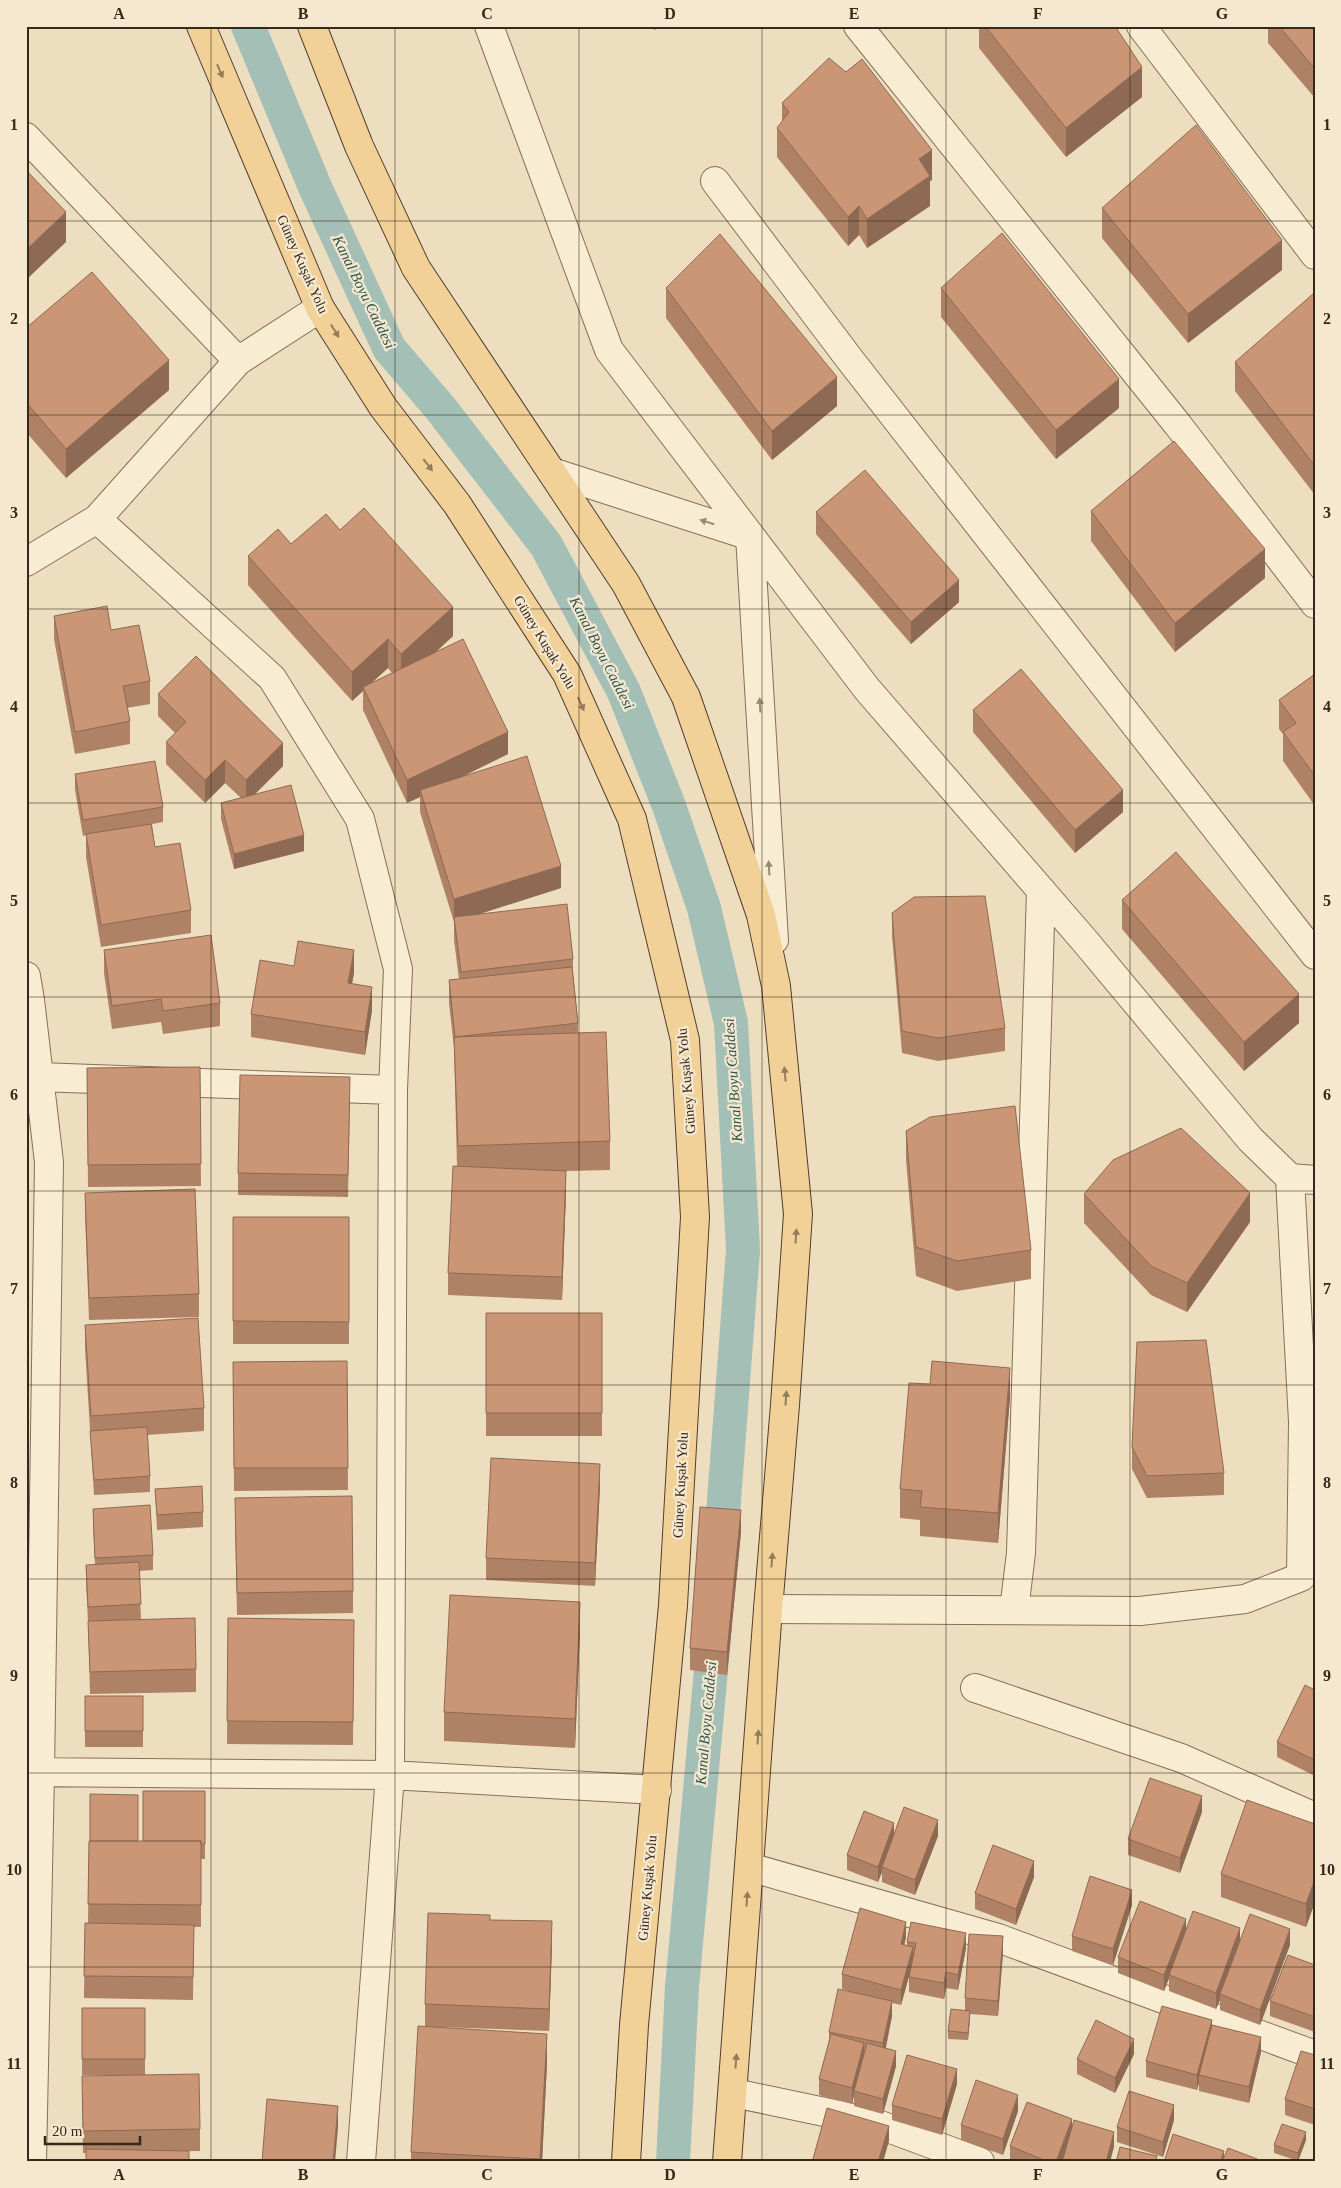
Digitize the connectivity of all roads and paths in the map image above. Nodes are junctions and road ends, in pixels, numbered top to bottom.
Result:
1 (201, 26) edge
2 (312, 26) edge
3 (488, 26) edge
4 (858, 26) edge
5 (1141, 26) edge
6 (26, 137) edge
7 (715, 181) dead end
8 (1315, 255) edge
9 (320, 308) junction
10 (238, 361) junction
11 (552, 472) junction
12 (97, 519) junction
13 (750, 536) junction
14 (26, 562) edge
15 (1315, 604) edge
16 (1041, 890) junction
17 (1315, 955) edge
18 (776, 986) junction
19 (27, 992) edge
20 (39, 1077) junction
21 (393, 1090) junction
22 (1302, 1179) edge
23 (1309, 1423) edge
24 (1308, 1581) edge
25 (768, 1609) junction
26 (1014, 1610) junction
27 (974, 1688) dead end
28 (33, 1772) edge
29 (390, 1775) junction
30 (657, 1790) junction
31 (1315, 1817) edge
32 (749, 1867) junction
33 (1315, 2055) edge
34 (734, 2094) junction
35 (32, 2162) edge
36 (361, 2162) edge
37 (626, 2162) edge
38 (727, 2162) edge
39 (980, 2162) edge

1 -> 9 main road, Güney Kuşak Yolu
2 - 11 main road
3 - 13 street
4 - 15 street
5 - 8 street
6 - 10 street
7 - 17 street
9 - 10 street
9 -> 30 main road, Güney Kuşak Yolu
10 - 12 street
13 -> 11 street
11 - 18 main road
12 - 14 street
12 - 21 street
13 - 16 street
18 -> 13 street
16 - 22 street
16 - 26 street
25 -> 18 main road
19 - 20 street
20 - 21 street
20 - 28 street
21 - 29 street
22 - 23 street
23 - 24 street
24 - 26 street
25 - 26 street
32 -> 25 main road
27 - 31 street
28 - 29 street
28 - 35 street
29 - 30 street
29 - 36 street
30 - 37 main road, Güney Kuşak Yolu
32 - 33 street
34 -> 32 main road
34 - 38 main road
34 - 39 street

